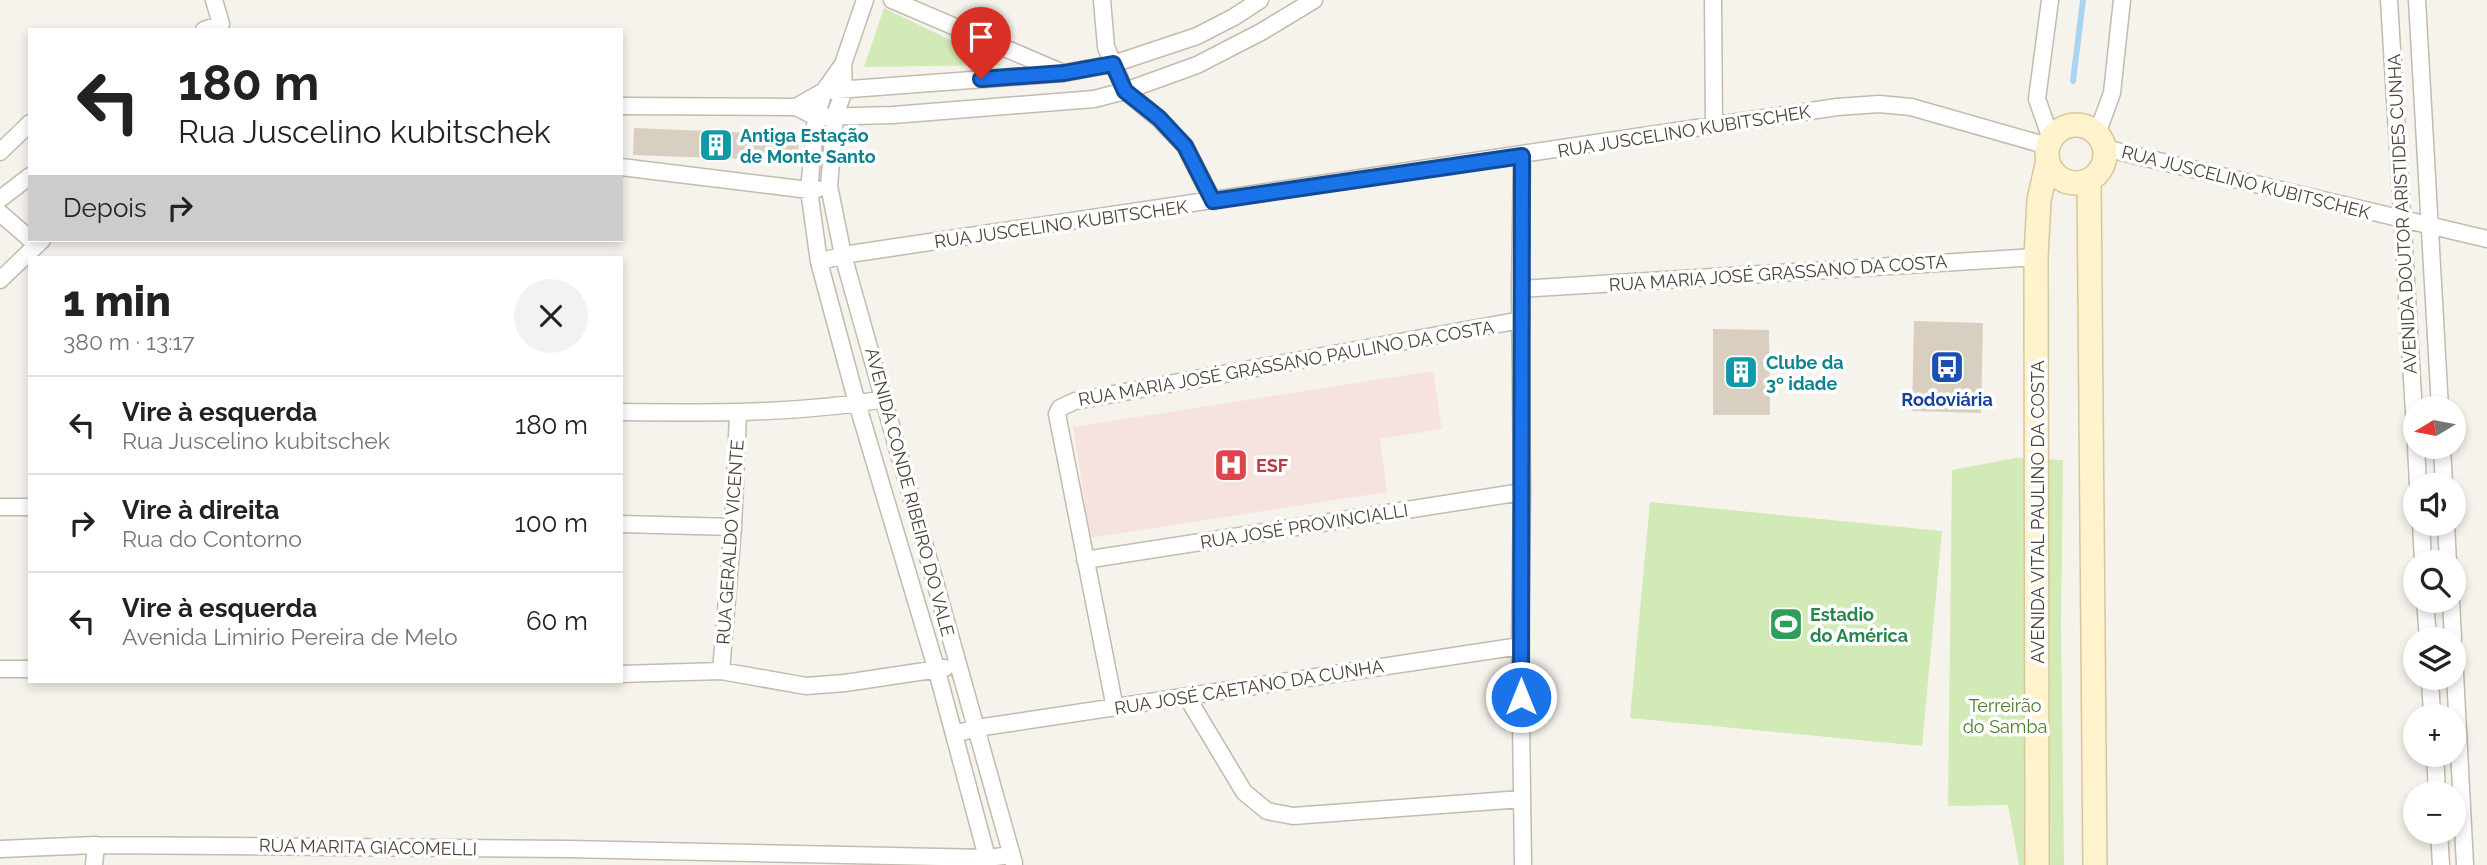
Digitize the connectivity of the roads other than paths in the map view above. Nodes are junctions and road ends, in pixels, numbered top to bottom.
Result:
1 (214, 0) edge
2 (865, 0) edge
3 (892, 0) edge
4 (1102, 0) edge
5 (1260, 0) edge
6 (1314, 0) edge
7 (1713, 0) edge
8 (2050, 0) edge
9 (2122, 0) edge
10 (2389, 0) edge
11 (2417, 0) edge
12 (210, 28) edge
13 (843, 64) junction
14 (1113, 64) junction
15 (1064, 73) junction
16 (824, 91) junction
17 (844, 91) junction
18 (1125, 91) junction
19 (623, 106) edge
20 (796, 107) junction
21 (835, 115) junction
22 (816, 117) junction
23 (28, 125) edge
24 (1714, 126) junction
25 (2100, 141) junction
26 (2049, 148) junction
27 (0, 152) edge
28 (1522, 156) junction
29 (623, 167) edge
30 (28, 178) edge
31 (2089, 180) junction
32 (829, 187) junction
33 (809, 190) junction
34 (0, 199) edge
35 (1213, 201) junction
36 (0, 213) edge
37 (2402, 219) junction
38 (2430, 226) junction
39 (28, 238) edge
40 (2487, 239) edge
41 (35, 244) edge
42 (844, 255) junction
43 (2036, 257) junction
44 (819, 262) junction
45 (0, 280) edge
46 (1520, 289) junction
47 (1521, 320) junction
48 (2436, 337) junction
49 (2410, 340) junction
50 (2414, 396) edge
51 (2439, 396) edge
52 (885, 399) junction
53 (858, 403) junction
54 (623, 412) edge
55 (738, 414) junction
56 (1522, 492) junction
57 (0, 507) edge
58 (28, 508) edge
59 (623, 524) edge
60 (733, 527) junction
61 (1086, 560) junction
62 (1520, 646) junction
63 (957, 665) junction
64 (0, 669) edge
65 (28, 669) edge
66 (721, 671) junction
67 (937, 671) junction
68 (623, 674) edge
69 (2455, 690) edge
70 (1187, 697) junction
71 (1115, 708) junction
72 (978, 728) junction
73 (954, 734) junction
74 (2457, 781) edge
75 (1522, 799) junction
76 (2440, 844) edge
77 (2461, 844) edge
78 (96, 845) junction
79 (0, 849) edge
80 (567, 857) edge
81 (1013, 860) edge
82 (988, 862) edge
83 (94, 865) edge
84 (1523, 865) edge
85 (2037, 865) edge
86 (2095, 865) edge
87 (2441, 865) edge
88 (2465, 865) edge

1 - 12 street
2 - 13 street
3 - 15 street
4 - 14 street
5 - 14 street
6 - 18 street
7 - 24 street
8 - 26 street
9 - 25 street
10 - 37 street, AVENIDA DOUTOR ARISTIDES CUNHA
11 - 38 street, AVENIDA DOUTOR ARISTIDES CUNHA
13 - 16 street
13 - 17 street
14 - 15 street
14 - 18 street
15 - 17 street
16 - 17 street
16 - 20 street
16 - 22 street, AVENIDA CONDE RIBEIRO DO VALE
17 - 21 street, AVENIDA CONDE RIBEIRO DO VALE
18 - 21 street
18 - 35 street
19 - 20 street
20 - 22 street
21 - 22 street
21 - 32 street, AVENIDA CONDE RIBEIRO DO VALE
22 - 33 street, AVENIDA CONDE RIBEIRO DO VALE
23 - 27 street
24 - 26 street, RUA JUSCELINO KUBITSCHEK
24 - 28 street, RUA JUSCELINO KUBITSCHEK
25 - 26 street
25 - 31 street
25 - 37 street, RUA JUSCELINO KUBITSCHEK
26 - 31 street
26 - 43 street, AVENIDA VITAL PAULINO DA COSTA
28 - 35 street, RUA JUSCELINO KUBITSCHEK
28 - 46 street
29 - 33 street
30 - 34 street
31 - 86 street
32 - 33 street
32 - 42 street, AVENIDA CONDE RIBEIRO DO VALE
33 - 44 street, AVENIDA CONDE RIBEIRO DO VALE
35 - 42 street, RUA JUSCELINO KUBITSCHEK
36 - 39 street
37 - 38 street, RUA JUSCELINO KUBITSCHEK
37 - 49 street, AVENIDA DOUTOR ARISTIDES CUNHA
38 - 40 street, RUA JUSCELINO KUBITSCHEK
38 - 48 street, AVENIDA DOUTOR ARISTIDES CUNHA
41 - 45 street
42 - 44 street, RUA JUSCELINO KUBITSCHEK
42 - 52 street, AVENIDA CONDE RIBEIRO DO VALE
43 - 46 street, RUA MARIA JOSÉ GRASSANO DA COSTA
43 - 85 street, AVENIDA VITAL PAULINO DA COSTA
44 - 53 street, AVENIDA CONDE RIBEIRO DO VALE
46 - 47 street
47 - 56 street
47 - 61 street, RUA MARIA JOSÉ GRASSANO PAULINO DA COSTA
48 - 49 street
48 - 51 street, AVENIDA DOUTOR ARISTIDES CUNHA
49 - 50 street, AVENIDA DOUTOR ARISTIDES CUNHA
52 - 53 street
52 - 63 street, AVENIDA CONDE RIBEIRO DO VALE
53 - 55 street
53 - 67 street, AVENIDA CONDE RIBEIRO DO VALE
54 - 55 street
55 - 60 street, RUA GERALDO VICENTE
56 - 61 street, RUA JOSÉ PROVINCIALLI
56 - 62 street
57 - 58 street
59 - 60 street
60 - 66 street, RUA GERALDO VICENTE
61 - 71 street
62 - 70 street, RUA JOSÉ CAETANO DA CUNHA
62 - 75 street
63 - 67 street
63 - 72 street, AVENIDA CONDE RIBEIRO DO VALE
64 - 65 street
66 - 67 street
66 - 68 street
67 - 73 street, AVENIDA CONDE RIBEIRO DO VALE
69 - 74 street
70 - 71 street, RUA JOSÉ CAETANO DA CUNHA
70 - 75 street
71 - 72 street, RUA JOSÉ CAETANO DA CUNHA
72 - 73 street, RUA JOSÉ CAETANO DA CUNHA
72 - 81 street, AVENIDA CONDE RIBEIRO DO VALE
73 - 82 street, AVENIDA CONDE RIBEIRO DO VALE
75 - 84 street
76 - 87 street
77 - 88 street
78 - 79 street, RUA MARITA GIACOMELLI
78 - 80 street, RUA MARITA GIACOMELLI
78 - 83 street
80 - 82 street, RUA MARITA GIACOMELLI
81 - 82 street, RUA MARITA GIACOMELLI

